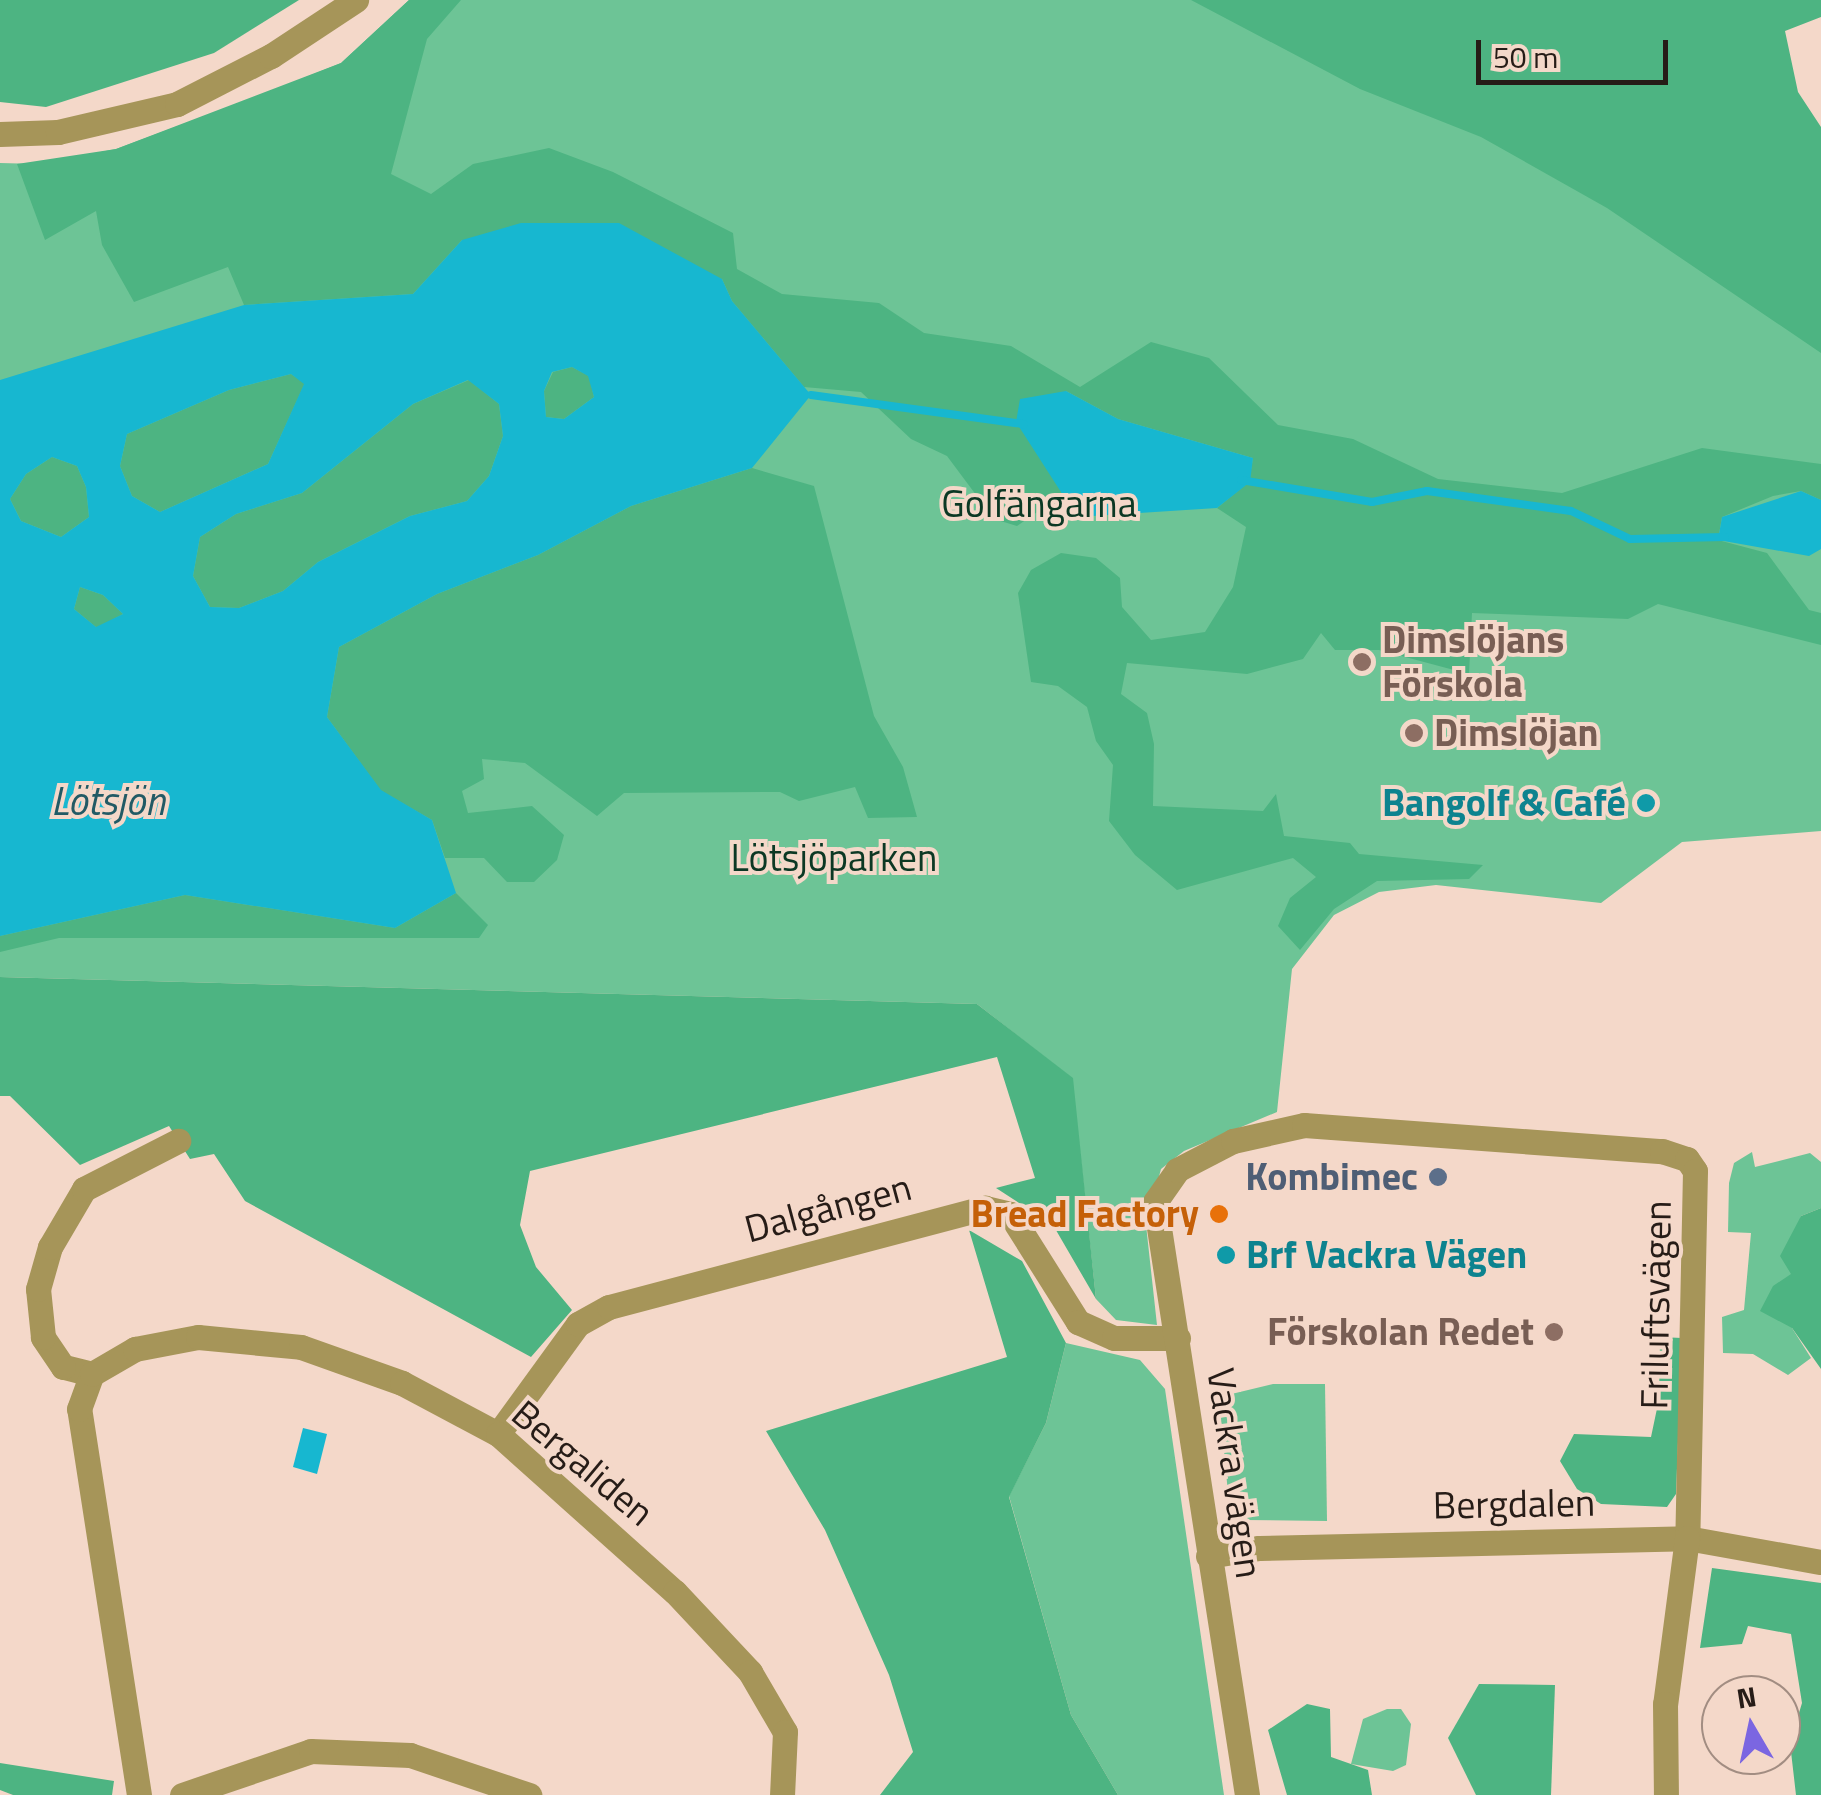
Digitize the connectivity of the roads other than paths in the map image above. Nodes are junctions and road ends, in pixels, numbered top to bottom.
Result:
1 (356, 0) edge
2 (0, 134) edge
3 (178, 1142) dead end
4 (1177, 1170) joint
5 (1178, 1338) junction
6 (92, 1374) junction
7 (498, 1434) junction
8 (1687, 1538) junction
9 (1208, 1556) junction
10 (1821, 1562) edge
11 (139, 1795) edge
12 (182, 1795) edge
13 (529, 1795) edge
14 (782, 1795) edge
15 (1247, 1795) edge
16 (1666, 1795) edge

1 - 2 street
3 - 6 street
4 - 5 street, Vackra vägen
4 - 8 street, Friluftsvägen
5 - 7 street, Dalgången
5 - 9 street, Vackra vägen
6 - 7 street, Bergaliden
6 - 11 street
7 - 14 street, Bergaliden
8 - 9 street, Bergdalen
8 - 10 street, Bergdalen
8 - 16 street, Friluftsvägen
9 - 15 street, Vackra vägen
12 - 13 street

